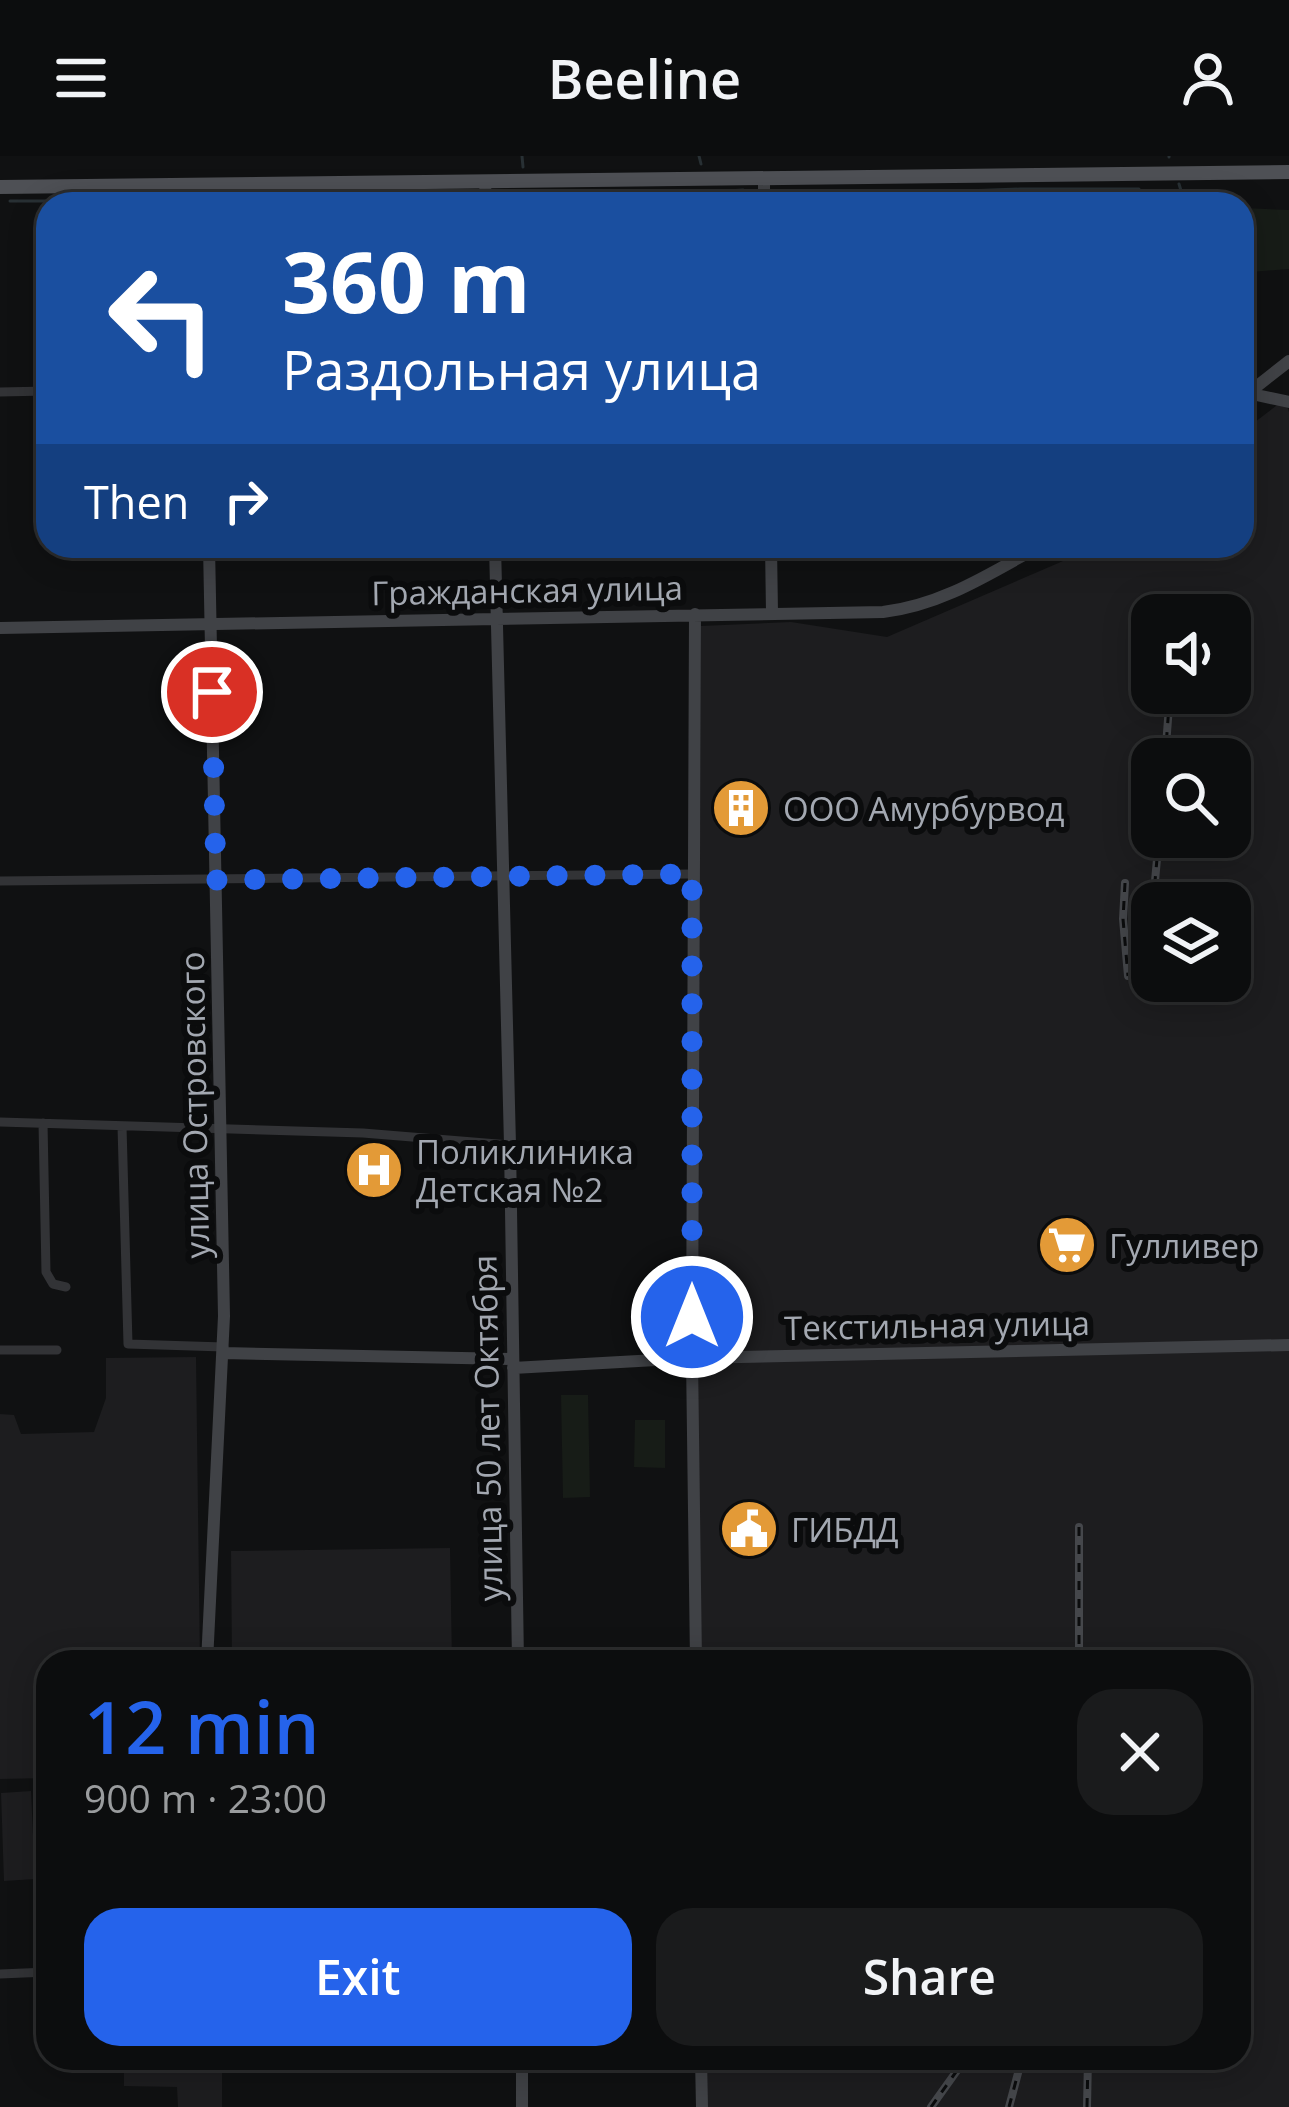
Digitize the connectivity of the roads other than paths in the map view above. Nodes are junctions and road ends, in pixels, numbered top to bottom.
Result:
1 (1289, 172) edge
2 (764, 178) junction
3 (485, 182) junction
4 (206, 185) junction
5 (0, 187) edge
6 (206, 192) edge
7 (485, 192) edge
8 (764, 192) edge
9 (1289, 361) edge
10 (1254, 389) edge
11 (36, 391) edge
12 (0, 392) edge
13 (1254, 395) edge
14 (1289, 402) edge
15 (209, 558) edge
16 (495, 558) edge
17 (771, 558) edge
18 (1019, 558) edge
19 (695, 614) junction
20 (772, 614) junction
21 (497, 618) junction
22 (211, 624) junction
23 (0, 628) edge
24 (692, 874) junction
25 (504, 877) junction
26 (216, 880) junction
27 (0, 881) edge
28 (0, 1122) edge
29 (43, 1123) junction
30 (122, 1126) junction
31 (223, 1128) junction
32 (511, 1145) junction
33 (66, 1287) dead end
34 (1289, 1346) edge
35 (0, 1350) edge
36 (57, 1350) dead end
37 (224, 1350) junction
38 (692, 1358) junction
39 (513, 1364) junction
40 (208, 1650) edge
41 (518, 1650) edge
42 (696, 1650) edge
43 (36, 1972) edge
44 (0, 1974) edge
45 (522, 2070) edge
46 (701, 2070) edge
47 (522, 2107) edge
48 (702, 2107) edge

1 - 2 main road
2 - 3 main road
2 - 8 street
3 - 4 main road
3 - 7 street
4 - 5 main road
4 - 6 street
9 - 10 street
11 - 12 street
13 - 14 street
15 - 22 street, улица Островского
16 - 21 street, улица 50 лет Октября
17 - 20 street
18 - 20 street, Гражданская улица
19 - 20 street, Гражданская улица
19 - 21 street, Гражданская улица
19 - 24 street
21 - 22 street, Гражданская улица
21 - 25 street, улица 50 лет Октября
22 - 23 street, Гражданская улица
22 - 26 street, улица Островского
24 - 25 street
24 - 38 street
25 - 26 street
25 - 32 street, улица 50 лет Октября
26 - 27 street
26 - 31 street, улица Островского
28 - 29 street
29 - 30 street
29 - 33 street
30 - 31 street
30 - 37 street, Текстильная улица
31 - 32 street
31 - 37 street, улица Островского
32 - 39 street, улица 50 лет Октября
34 - 38 street, Текстильная улица
35 - 36 street
37 - 39 street, Текстильная улица
37 - 40 street, улица Островского
38 - 39 street, Текстильная улица
38 - 42 street
39 - 41 street, улица 50 лет Октября
43 - 44 street
45 - 47 street
46 - 48 street

